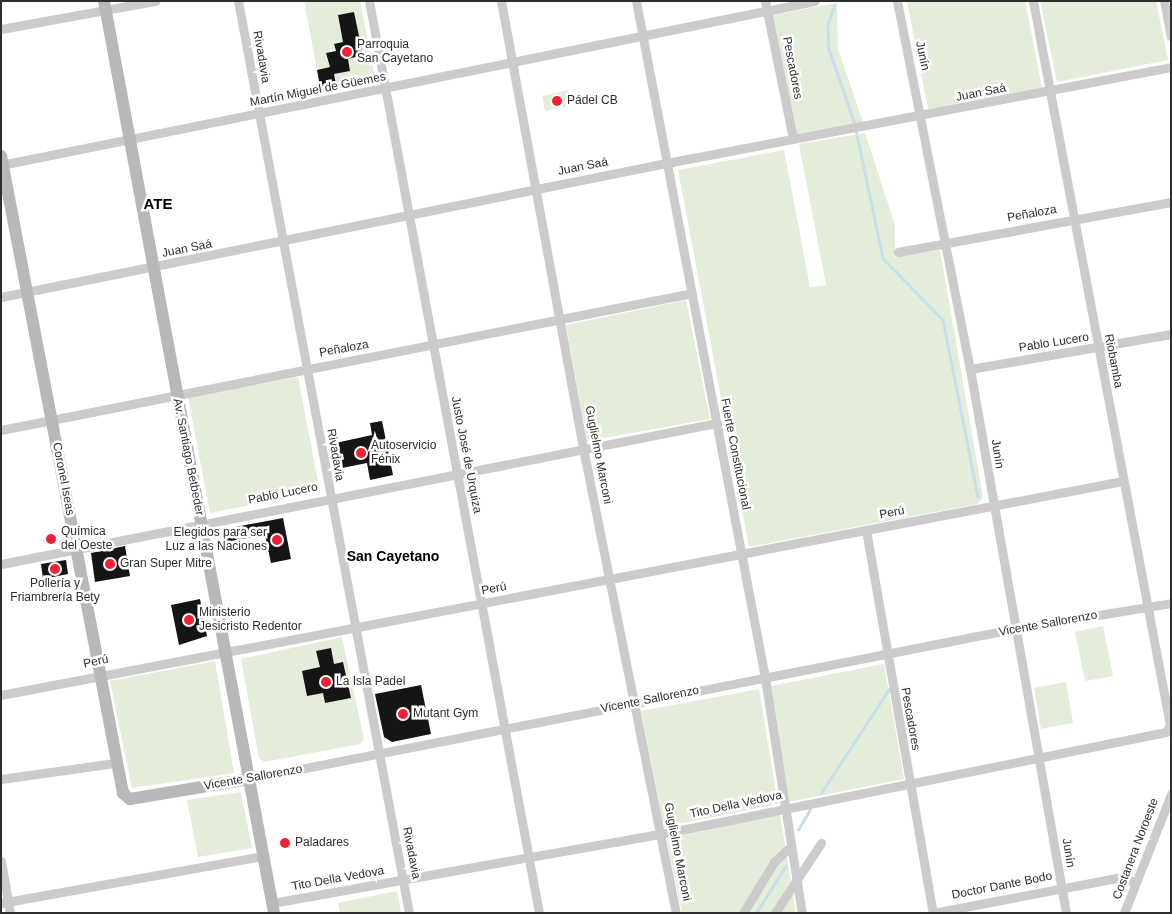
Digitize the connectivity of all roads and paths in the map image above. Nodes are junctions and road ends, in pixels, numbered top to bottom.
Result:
1 (155, 1) edge
2 (238, 1) edge
3 (369, 1) edge
4 (502, 1) edge
5 (636, 1) edge
6 (765, 1) edge
7 (816, 1) edge
8 (897, 1) edge
9 (1033, 1) edge
10 (1164, 1) edge
11 (105, 6) edge
12 (767, 12) junction
13 (1, 29) edge
14 (1171, 36) edge
15 (644, 38) junction
16 (513, 64) junction
17 (1171, 67) edge
18 (384, 89) junction
19 (1050, 91) junction
20 (258, 114) junction
21 (922, 117) junction
22 (793, 139) junction
23 (129, 140) junction
24 (2, 162) edge
25 (667, 162) junction
26 (536, 189) junction
27 (1171, 202) edge
28 (409, 217) junction
29 (1073, 219) junction
30 (946, 242) junction
31 (282, 244) junction
32 (898, 252) dead end
33 (153, 268) junction
34 (27, 292) junction
35 (692, 293) junction
36 (1, 297) edge
37 (560, 320) junction
38 (1171, 334) edge
39 (432, 346) junction
40 (1098, 348) junction
41 (307, 368) junction
42 (970, 369) junction
43 (176, 394) junction
44 (51, 420) junction
45 (717, 423) junction
46 (1, 430) edge
47 (583, 448) junction
48 (456, 474) junction
49 (1123, 481) junction
50 (330, 498) junction
51 (992, 505) junction
52 (200, 522) junction
53 (866, 530) junction
54 (76, 549) junction
55 (741, 554) junction
56 (1, 564) edge
57 (609, 579) junction
58 (1171, 603) edge
59 (482, 604) junction
60 (1146, 606) junction
61 (353, 628) junction
62 (1013, 629) junction
63 (225, 650) junction
64 (886, 655) junction
65 (99, 674) junction
66 (765, 678) junction
67 (1, 695) edge
68 (634, 703) junction
69 (1170, 725) edge
70 (506, 727) junction
71 (378, 754) junction
72 (1038, 758) junction
73 (115, 763) junction
74 (1, 779) edge
75 (249, 779) junction
76 (910, 784) junction
77 (1171, 794) edge
78 (130, 799) joint
79 (785, 807) junction
80 (661, 834) junction
81 (822, 843) dead end
82 (792, 846) junction
83 (264, 856) junction
84 (529, 857) junction
85 (1, 860) edge
86 (797, 879) junction
87 (403, 880) junction
88 (1134, 882) junction
89 (1062, 887) junction
90 (5, 902) edge
91 (273, 908) edge
92 (10, 913) edge
93 (409, 913) edge
94 (539, 913) edge
95 (676, 913) edge
96 (743, 913) edge
97 (774, 913) edge
98 (802, 913) edge
99 (933, 913) edge
100 (1066, 913) edge
101 (1124, 913) edge

1 - 11 street
2 - 20 street, Rivadavia
3 - 18 street, Justo José de Urquiza
4 - 16 street, Guglielmo Marconi
5 - 15 street, Fuerte Constitucional
6 - 12 street, Pescadores
7 - 12 street, Martín Miguel de Güemes
8 - 21 street, Junín
9 - 19 street, Riobamba
10 - 14 street
11 - 13 street
11 - 23 main road, Av. Santiago Betbeder
12 - 15 street, Martín Miguel de Güemes
12 - 22 street, Pescadores
15 - 16 street, Martín Miguel de Güemes
15 - 25 street, Fuerte Constitucional
16 - 18 street, Martín Miguel de Güemes
16 - 26 street, Guglielmo Marconi
17 - 19 street, Juan Saá
18 - 20 street, Martín Miguel de Güemes
18 - 28 street, Justo José de Urquiza
19 - 21 street, Juan Saá
19 - 29 street, Riobamba
20 - 23 street, Martín Miguel de Güemes
20 - 31 street, Rivadavia
21 - 22 street, Juan Saá
21 - 30 street, Junín
22 - 25 street, Juan Saá
23 - 24 street, Martín Miguel de Güemes
23 - 33 main road, Av. Santiago Betbeder
24 - 34 main road, Coronel Iseas
25 - 26 street, Juan Saá
25 - 35 street, Fuerte Constitucional
26 - 28 street, Juan Saá
26 - 37 street, Guglielmo Marconi
27 - 29 street, Peñaloza
28 - 31 street, Juan Saá
28 - 39 street, Justo José de Urquiza
29 - 30 street, Peñaloza
29 - 40 street, Riobamba
30 - 32 street, Peñaloza
30 - 42 street, Junín
31 - 33 street, Juan Saá
31 - 41 street, Rivadavia
33 - 34 street, Juan Saá
33 - 43 main road, Av. Santiago Betbeder
34 - 36 street, Juan Saá
34 - 44 main road, Coronel Iseas
35 - 37 street, Peñaloza
35 - 45 street, Fuerte Constitucional
37 - 39 street, Peñaloza
37 - 47 street, Guglielmo Marconi
38 - 40 street, Pablo Lucero
39 - 41 street, Peñaloza
39 - 48 street, Justo José de Urquiza
40 - 42 street, Pablo Lucero
40 - 49 street, Riobamba
41 - 43 street, Peñaloza
41 - 50 street, Rivadavia
42 - 51 street, Junín
43 - 44 street, Peñaloza
43 - 52 main road, Av. Santiago Betbeder
44 - 46 street, Peñaloza
44 - 54 main road, Coronel Iseas
45 - 47 street, Pablo Lucero
45 - 55 street, Fuerte Constitucional
47 - 48 street, Pablo Lucero
47 - 57 street, Guglielmo Marconi
48 - 50 street, Pablo Lucero
48 - 59 street, Justo José de Urquiza
49 - 51 street, Perú
49 - 60 street, Riobamba
50 - 52 street, Pablo Lucero
50 - 61 street, Rivadavia
51 - 53 street, Perú
51 - 62 street, Junín
52 - 54 street, Pablo Lucero
52 - 63 main road, Av. Santiago Betbeder
53 - 55 street, Perú
53 - 64 street, Pescadores
54 - 56 street, Pablo Lucero
54 - 65 main road, Coronel Iseas
55 - 57 street, Perú
55 - 66 street, Fuerte Constitucional
57 - 59 street, Perú
57 - 68 street, Guglielmo Marconi
58 - 60 street, Vicente Sallorenzo
59 - 61 street, Perú
59 - 70 street, Justo José de Urquiza
60 - 62 street, Vicente Sallorenzo
60 - 69 street, Riobamba
61 - 63 street, Perú
61 - 71 street, Rivadavia
62 - 64 street, Vicente Sallorenzo
62 - 72 street, Junín
63 - 65 street, Perú
63 - 75 main road, Av. Santiago Betbeder
64 - 66 street, Vicente Sallorenzo
64 - 76 street, Pescadores
65 - 67 street, Perú
65 - 73 main road, Coronel Iseas
66 - 68 street, Vicente Sallorenzo
66 - 79 street, Fuerte Constitucional
68 - 70 street, Vicente Sallorenzo
68 - 80 street, Guglielmo Marconi
69 - 72 street, Tito Della Vedova
70 - 71 street, Vicente Sallorenzo
70 - 84 street, Justo José de Urquiza
71 - 75 street, Vicente Sallorenzo
71 - 87 street, Rivadavia
72 - 76 street, Tito Della Vedova
72 - 89 street, Junín
73 - 74 street
73 - 78 main road, Coronel Iseas
75 - 78 main road, Vicente Sallorenzo
75 - 83 main road, Av. Santiago Betbeder
76 - 79 street, Tito Della Vedova
76 - 99 street, Pescadores
77 - 88 street, Costanera Noroeste
79 - 80 street, Tito Della Vedova
79 - 82 street, Fuerte Constitucional
80 - 84 street, Tito Della Vedova
80 - 95 street, Guglielmo Marconi
81 - 86 street
82 - 86 street, Fuerte Constitucional
82 - 96 street
83 - 90 street
83 - 91 main road, Av. Santiago Betbeder
84 - 87 street, Tito Della Vedova
84 - 94 street, Justo José de Urquiza
85 - 90 street
86 - 97 street
86 - 98 street, Fuerte Constitucional
87 - 91 street, Tito Della Vedova
87 - 93 street, Rivadavia
88 - 89 street, Doctor Dante Bodo
88 - 101 street, Costanera Noroeste
89 - 99 street, Doctor Dante Bodo
89 - 100 street, Junín
90 - 92 street

